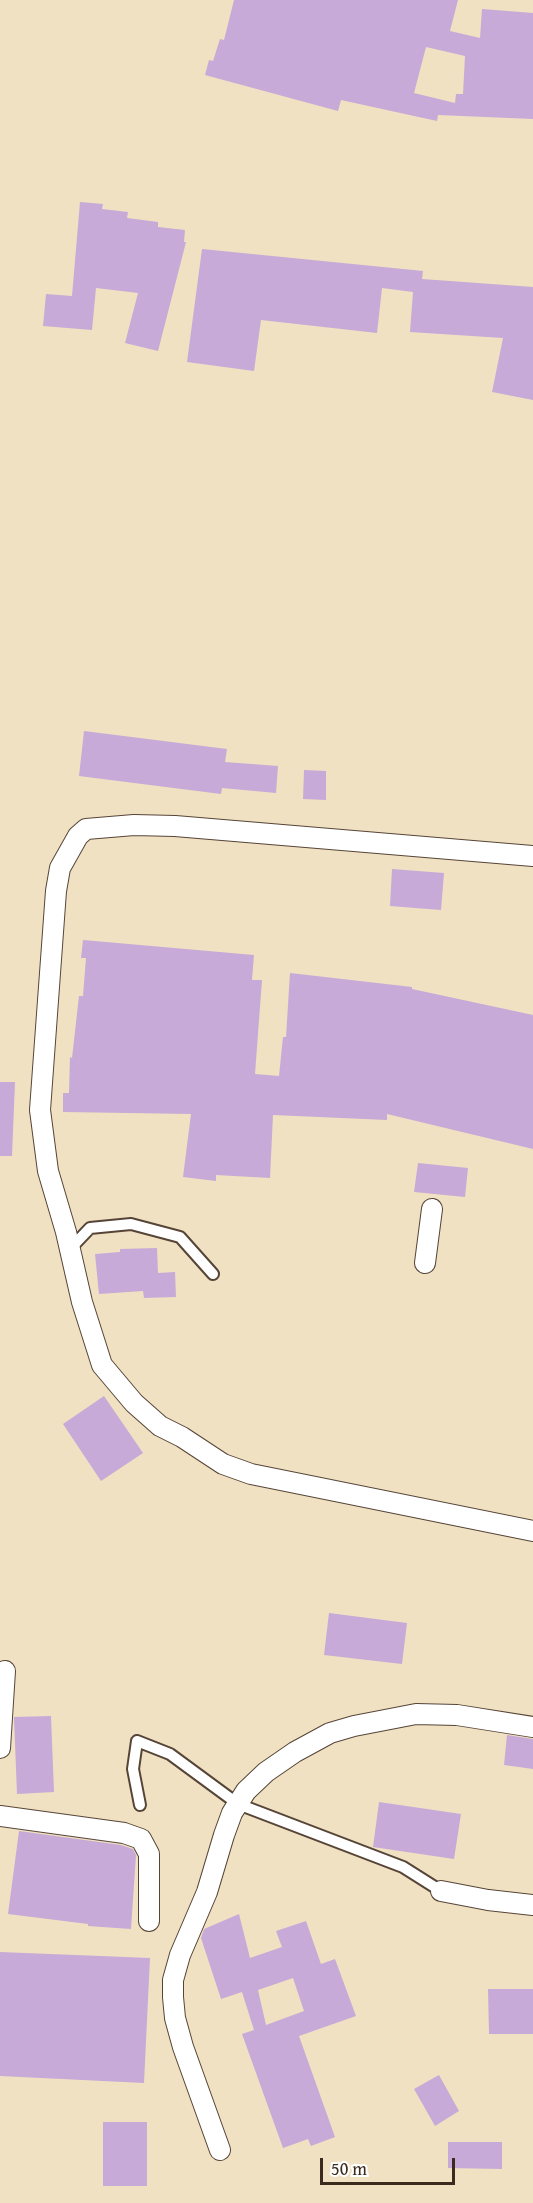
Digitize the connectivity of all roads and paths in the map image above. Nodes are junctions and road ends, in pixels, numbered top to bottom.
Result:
1 (533, 856) edge
2 (432, 1209) dead end
3 (70, 1249) junction
4 (425, 1263) dead end
5 (213, 1274) dead end
6 (533, 1531) edge
7 (5, 1671) dead end
8 (533, 1727) edge
9 (0, 1748) edge
10 (238, 1804) junction
11 (140, 1805) dead end
12 (0, 1816) edge
13 (441, 1891) joint
14 (533, 1905) edge
15 (149, 1921) dead end
16 (220, 2150) dead end

1 - 3 street
2 - 4 street
3 - 5 lane
3 - 6 street
7 - 9 street
8 - 10 street
10 - 11 lane
10 - 13 lane
10 - 16 street
12 - 15 street
13 - 14 street

